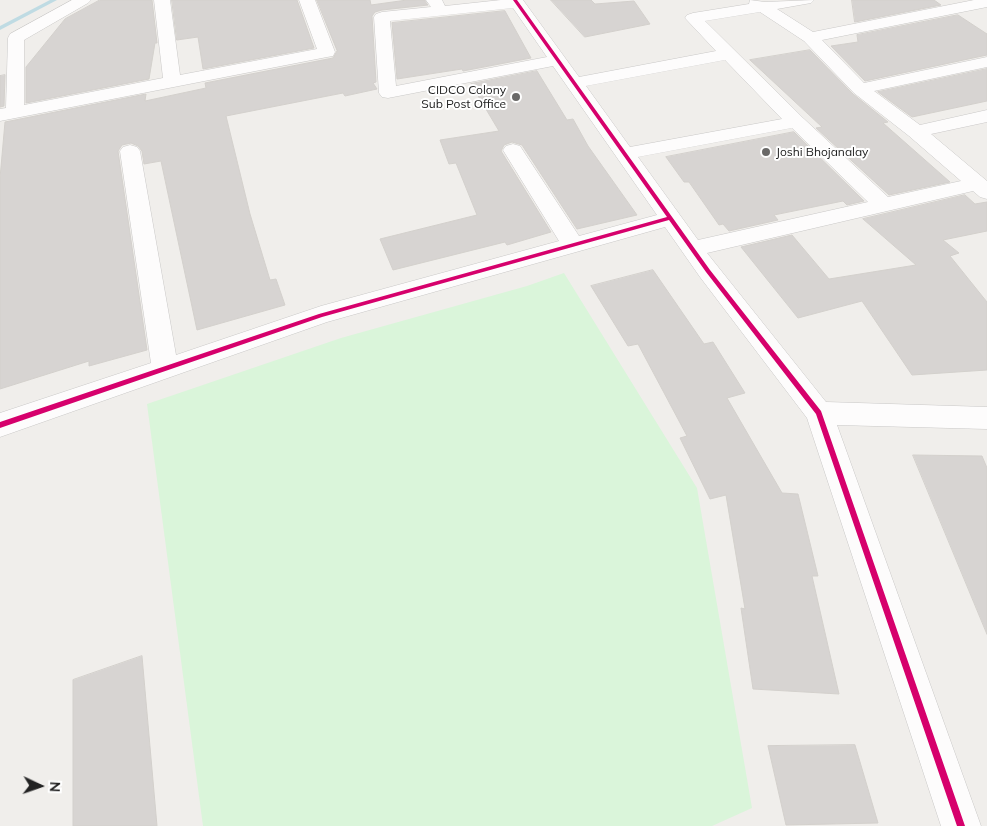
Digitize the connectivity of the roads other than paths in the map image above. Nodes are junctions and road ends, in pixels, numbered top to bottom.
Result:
1 (84, 0) edge
2 (162, 0) edge
3 (307, 0) edge
4 (806, 0) edge
5 (516, 2) edge
6 (987, 2) edge
7 (963, 3) edge
8 (758, 4) edge
9 (437, 5) edge
10 (987, 18) edge
11 (810, 37) junction
12 (8, 41) edge
13 (0, 50) edge
14 (728, 54) junction
15 (558, 60) junction
16 (987, 62) edge
17 (172, 82) junction
18 (574, 83) junction
19 (860, 89) junction
20 (8, 114) edge
21 (987, 116) edge
22 (796, 122) junction
23 (916, 132) junction
24 (513, 150) dead end
25 (130, 151) dead end
26 (624, 154) junction
27 (981, 188) edge
28 (884, 205) junction
29 (670, 218) junction
30 (573, 245) junction
31 (692, 249) junction
32 (165, 368) junction
33 (819, 413) junction
34 (987, 418) edge
35 (0, 425) edge
36 (961, 826) edge

1 - 12 street
2 - 17 street
3 - 17 street
4 - 8 street
5 - 9 street
5 - 15 street
6 - 7 street
7 - 10 street
7 - 11 street
8 - 11 street
8 - 14 street
9 - 15 street
11 - 19 street
12 - 13 street
12 - 20 street
14 - 18 street
14 - 22 street
15 - 18 street
16 - 19 street
17 - 20 street
18 - 26 street
19 - 23 street
21 - 23 street
22 - 26 street
22 - 28 street
23 - 27 street
24 - 30 street
25 - 32 street
26 - 29 street
27 - 28 street
28 - 31 street
29 - 30 street
29 - 31 street
30 - 32 street
31 - 33 street
32 - 35 street
33 - 34 street
33 - 36 street

